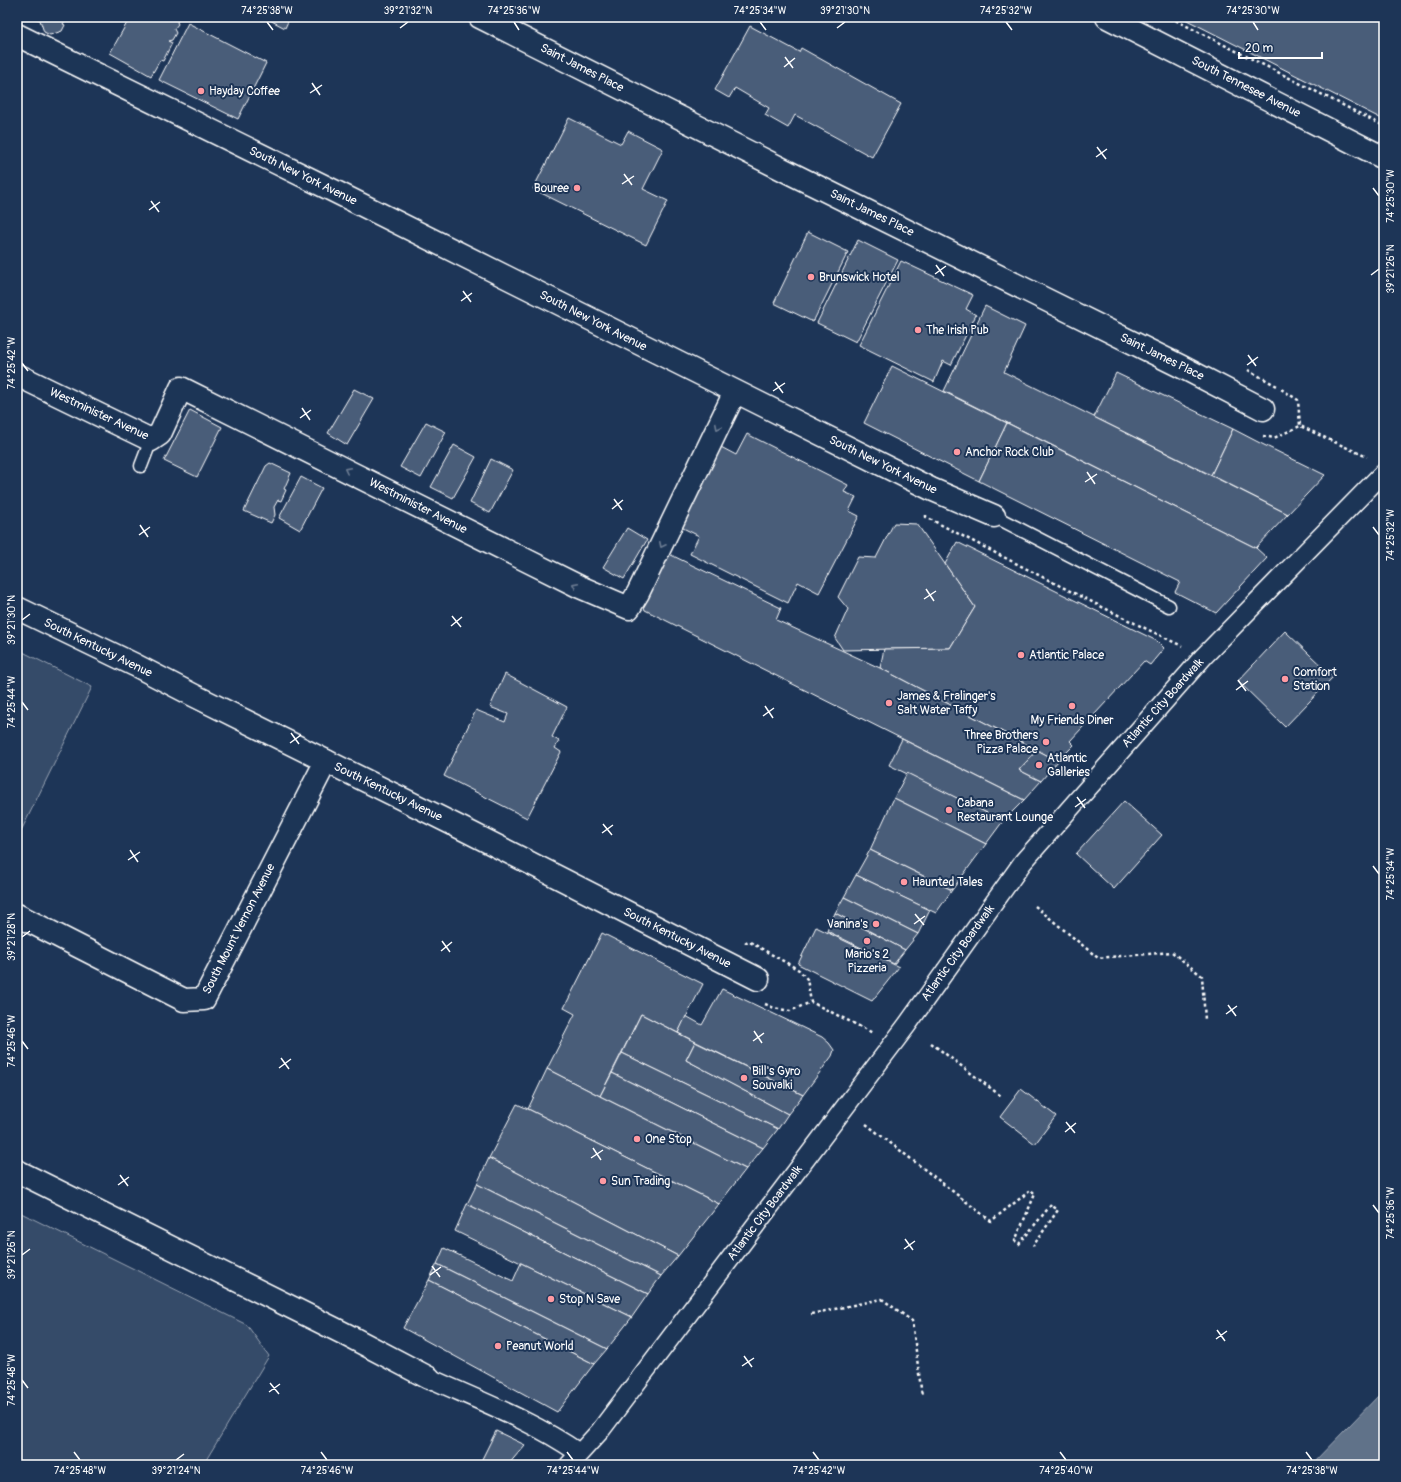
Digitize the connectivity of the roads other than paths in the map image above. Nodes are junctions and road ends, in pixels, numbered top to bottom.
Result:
1 (480, 17) edge
2 (1107, 17) edge
3 (17, 35) edge
4 (1384, 158) edge
5 (17, 375) edge
6 (735, 392) junction
7 (1264, 409) dead end
8 (151, 440) junction
9 (141, 466) dead end
10 (1384, 472) edge
11 (994, 516) joint
12 (1169, 606) dead end
13 (17, 608) edge
14 (326, 761) junction
15 (17, 915) edge
16 (758, 979) dead end
17 (17, 1171) edge
18 (429, 1378) joint
19 (574, 1459) edge

1 - 7 street, Saint James Place
2 - 4 street, South Tennesee Avenue
3 - 6 street, South New York Avenue
5 - 8 street, Westminister Avenue
6 -> 8 street, Westminister Avenue
6 - 11 street, South New York Avenue
8 - 9 lane
10 - 19 street, Atlantic City Boardwalk
11 - 12 lane, South New York Avenue
13 - 14 street, South Kentucky Avenue
14 - 15 street, South Mount Vernon Avenue
14 - 16 street, South Kentucky Avenue
17 - 18 street
18 - 19 street

